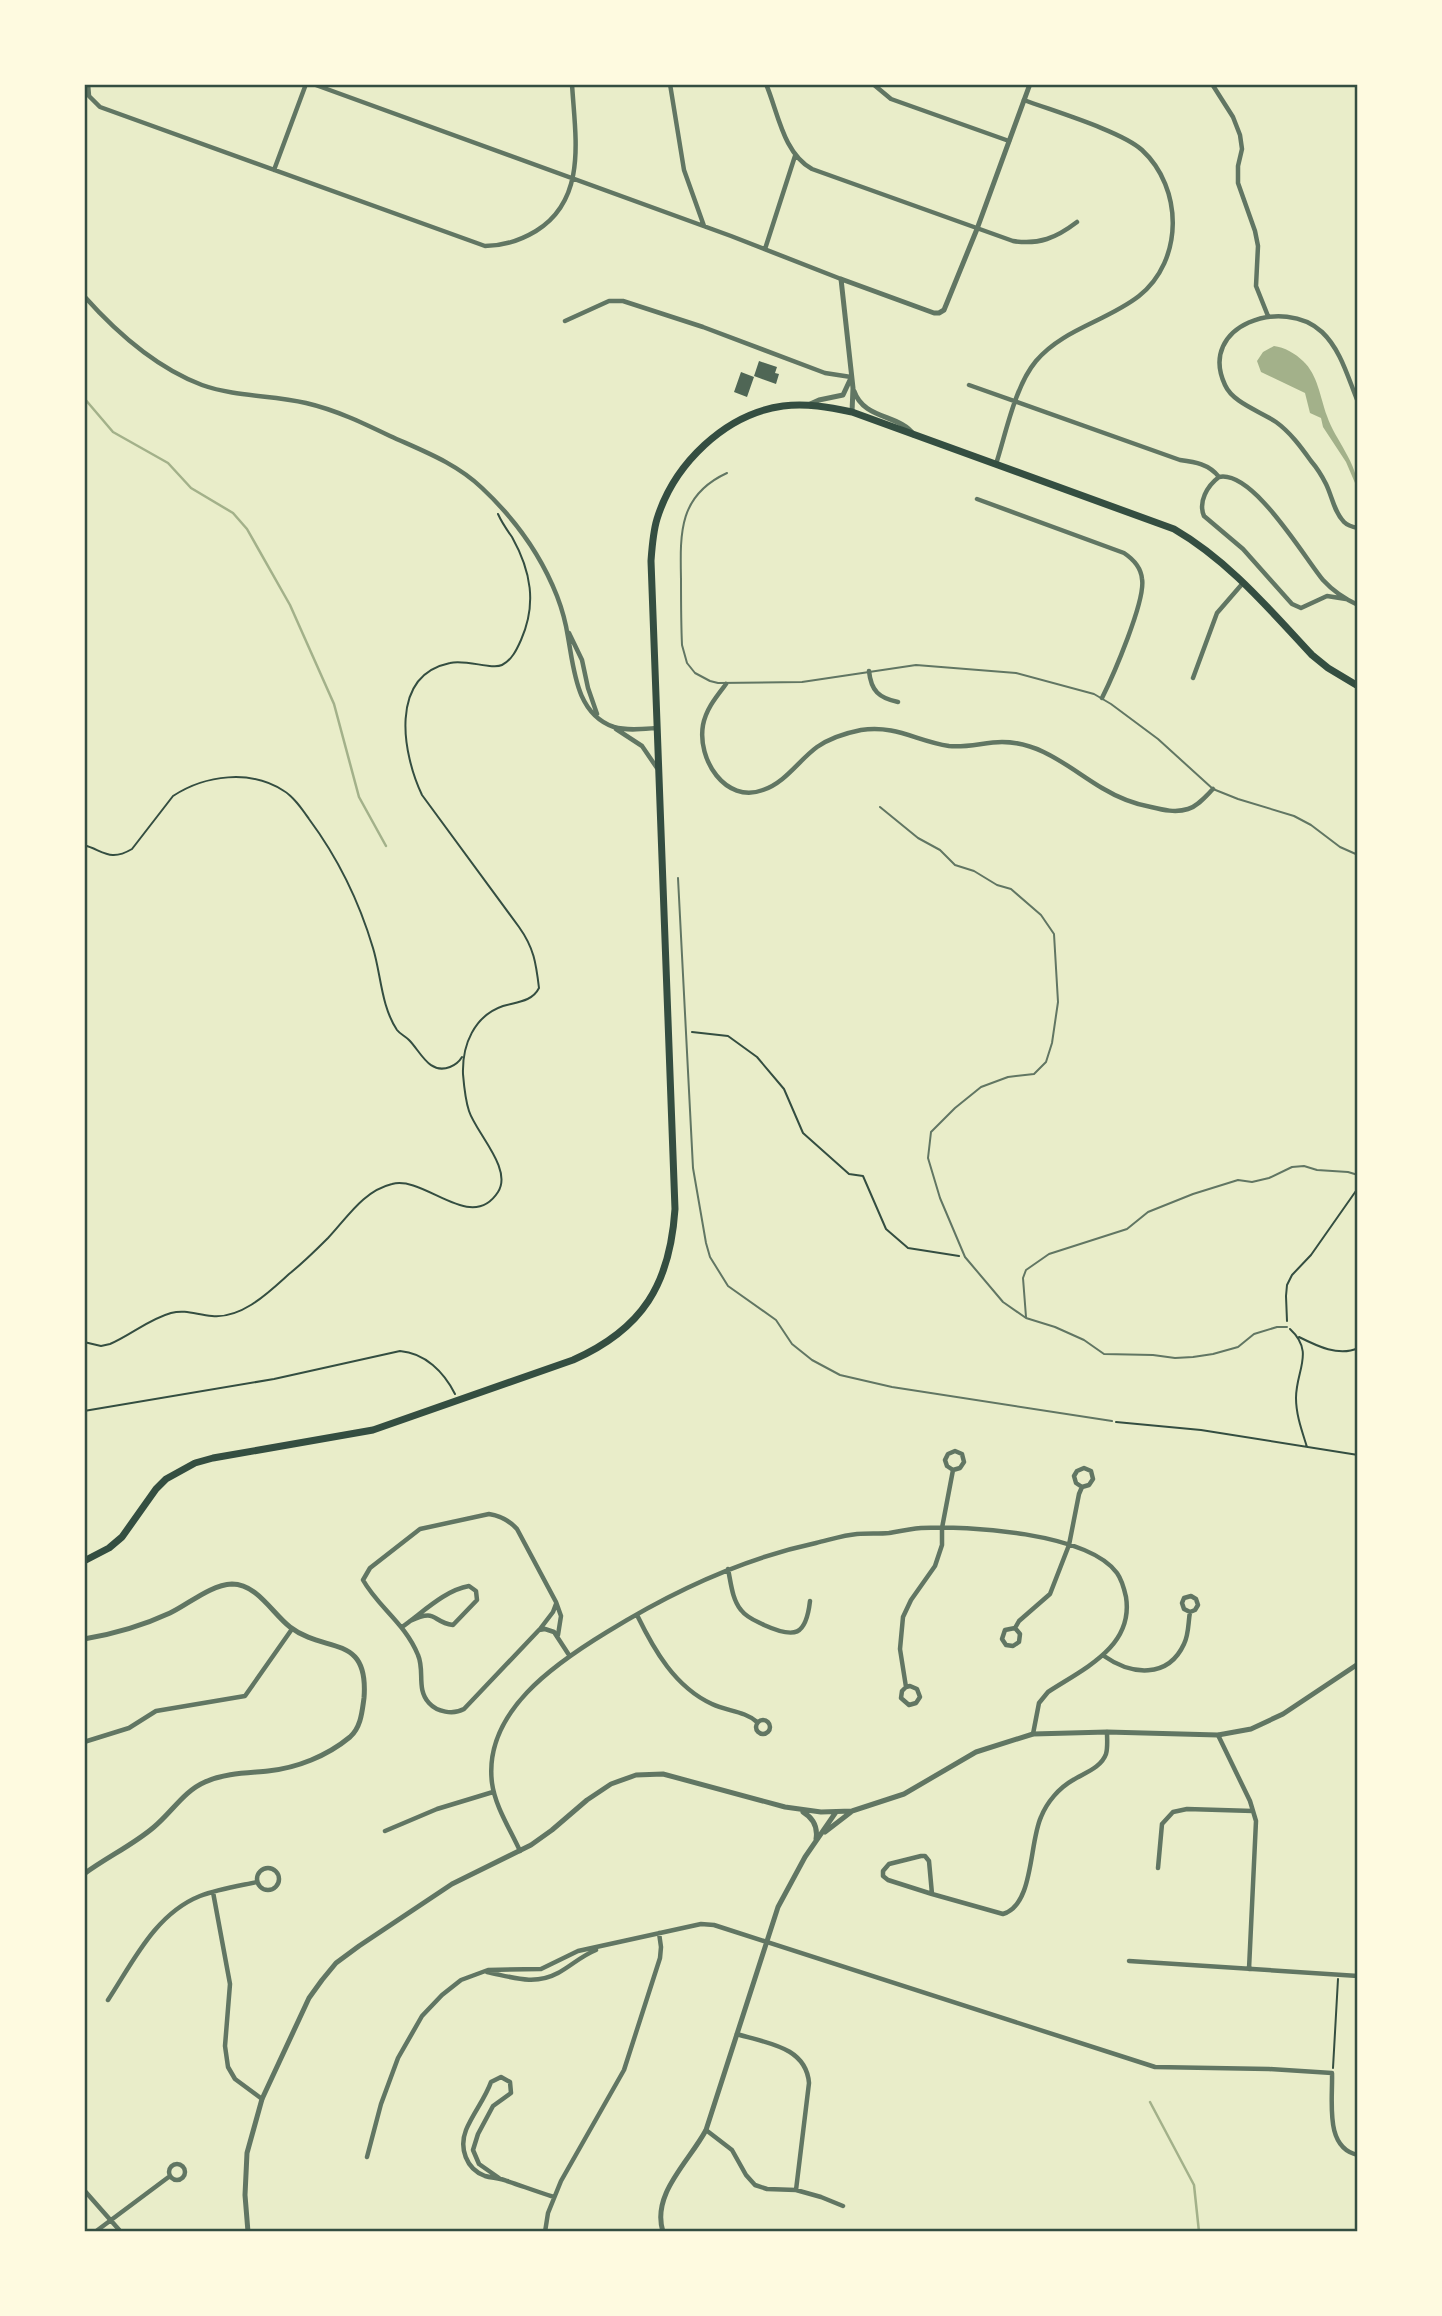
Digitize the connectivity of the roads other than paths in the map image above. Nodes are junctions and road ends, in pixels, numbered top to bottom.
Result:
1 (88, 84) edge
2 (306, 84) edge
3 (313, 84) edge
4 (572, 84) edge
5 (670, 84) edge
6 (766, 84) edge
7 (873, 84) edge
8 (1030, 84) edge
9 (1214, 85) edge
10 (1024, 100) junction
11 (1009, 141) junction
12 (796, 155) junction
13 (274, 170) junction
14 (573, 179) junction
15 (1077, 222) dead end
16 (704, 226) junction
17 (977, 229) junction
18 (765, 249) junction
19 (841, 279) junction
20 (84, 296) edge
21 (1268, 316) junction
22 (565, 321) dead end
23 (851, 377) junction
24 (969, 385) dead end
25 (853, 388) junction
26 (1016, 401) junction
27 (1358, 402) edge
28 (807, 405) junction
29 (852, 412) junction
30 (914, 435) junction
31 (996, 464) junction
32 (727, 474) dead end
33 (1219, 477) junction
34 (976, 499) dead end
35 (1358, 528) edge
36 (1244, 582) junction
37 (1325, 582) junction
38 (1346, 599) junction
39 (1318, 600) junction
40 (1358, 605) edge
41 (566, 626) junction
42 (869, 671) junction
43 (1193, 678) dead end
44 (726, 684) junction
45 (1358, 686) edge
46 (1102, 698) junction
47 (898, 702) dead end
48 (598, 716) junction
49 (612, 726) junction
50 (656, 728) junction
51 (658, 771) junction
52 (1213, 789) junction
53 (880, 807) dead end
54 (1358, 855) edge
55 (678, 878) dead end
56 (1358, 1175) edge
57 (1026, 1318) junction
58 (1287, 1327) road end
59 (1112, 1421) road end
60 (953, 1470) junction
61 (1082, 1487) junction
62 (942, 1528) junction
63 (1069, 1545) junction
64 (84, 1561) edge
65 (728, 1569) junction
66 (810, 1601) dead end
67 (556, 1602) junction
68 (1190, 1612) dead end
69 (637, 1615) junction
70 (410, 1621) junction
71 (402, 1627) junction
72 (1015, 1628) junction
73 (292, 1629) junction
74 (539, 1630) junction
75 (558, 1635) junction
76 (84, 1639) edge
77 (569, 1655) junction
78 (1104, 1656) junction
79 (1358, 1664) edge
80 (906, 1687) junction
81 (757, 1722) dead end
82 (1107, 1732) junction
83 (1033, 1734) junction
84 (1217, 1735) junction
85 (84, 1742) edge
86 (493, 1792) junction
87 (800, 1810) junction
88 (852, 1811) junction
89 (1254, 1811) junction
90 (836, 1812) junction
91 (385, 1831) dead end
92 (816, 1842) junction
93 (520, 1851) junction
94 (1158, 1868) dead end
95 (84, 1874) edge
96 (257, 1882) junction
97 (213, 1892) junction
98 (932, 1894) junction
99 (659, 1933) junction
100 (765, 1942) junction
101 (603, 1947) junction
102 (1129, 1961) dead end
103 (1249, 1969) junction
104 (484, 1972) junction
105 (1358, 1976) edge
106 (108, 2000) dead end
107 (737, 2034) junction
108 (262, 2099) junction
109 (706, 2130) junction
110 (1358, 2155) edge
111 (367, 2157) dead end
112 (170, 2176) dead end
113 (499, 2178) junction
114 (84, 2190) edge
115 (796, 2190) junction
116 (554, 2197) junction
117 (843, 2206) dead end
118 (111, 2221) junction
119 (95, 2232) edge
120 (121, 2232) edge
121 (248, 2232) edge
122 (545, 2232) edge
123 (663, 2232) edge

1 - 13 street
2 - 13 street
3 - 14 street
4 - 14 street
5 - 16 street
6 - 12 street
7 - 11 street
8 - 10 street
9 - 21 street
10 - 11 street
10 - 26 street
11 - 17 street
12 - 17 street
12 - 18 street
13 - 14 street
14 - 16 street
15 - 17 street
16 - 18 street
17 - 19 street
18 - 19 street
19 - 23 street
20 - 41 street
21 - 27 street
21 - 35 street
22 - 23 street
23 - 25 street
23 - 28 street
24 - 26 street
25 - 29 street
25 - 30 street
26 - 31 street
26 - 33 street
28 - 29 main road
28 - 50 main road
29 - 30 main road
30 - 31 main road
31 - 36 main road
32 - 44 lane
33 - 37 street
33 - 39 street
34 - 46 street
36 - 43 street
36 - 45 main road
37 - 38 street
37 - 39 street
38 - 39 street
38 - 40 street
41 - 48 street
41 - 48 street
42 - 44 lane
42 - 46 lane
42 - 47 street
44 - 52 street
46 - 52 lane
48 - 49 street
49 - 50 street
49 - 51 street
50 - 51 main road
51 - 64 main road
52 - 54 lane
53 - 57 lane
55 - 59 lane
56 - 57 lane
57 - 58 lane
60 - 60 street
60 - 62 street
61 - 61 street
61 - 63 street
62 - 63 street
62 - 65 street
62 - 80 street
63 - 72 street
63 - 78 street
65 - 66 street
65 - 69 street
67 - 71 street
67 - 74 street
67 - 75 street
68 - 78 street
69 - 77 street
69 - 81 street
70 - 70 street
70 - 71 street
71 - 74 street
72 - 72 street
73 - 76 street
73 - 85 street
73 - 95 street
74 - 75 street
75 - 77 street
77 - 86 street
78 - 83 street
79 - 84 street
80 - 80 street
82 - 83 street
82 - 84 street
82 - 98 street
83 - 88 street
84 - 89 street
86 - 91 street
86 - 93 street
87 - 90 street
87 - 92 street
87 - 93 street
88 - 90 street
88 - 92 street
89 - 94 street
89 - 103 street
90 - 92 street
92 - 100 street
93 - 108 street
96 - 96 street
96 - 97 street
97 - 106 street
97 - 108 street
98 - 98 street
99 - 100 street
99 - 101 street
99 - 116 street
100 - 107 street
100 - 110 street
101 - 104 street
101 - 104 street
102 - 103 street
103 - 105 street
104 - 111 street
107 - 109 street
107 - 115 street
108 - 121 street
109 - 115 street
109 - 123 street
112 - 118 street
113 - 113 street
113 - 116 street
114 - 118 street
115 - 117 street
116 - 122 street
118 - 119 street
118 - 120 street

